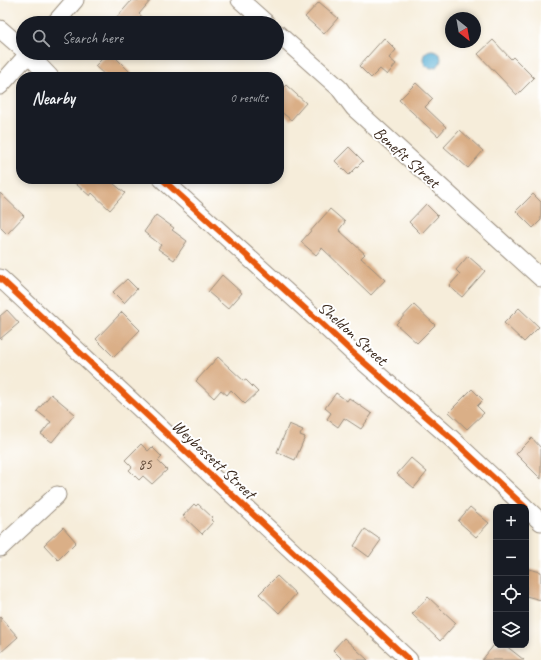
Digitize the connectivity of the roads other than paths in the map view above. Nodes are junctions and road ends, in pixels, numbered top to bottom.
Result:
1 (75, 0) edge
2 (240, 0) edge
3 (61, 16) edge
4 (258, 16) edge
5 (0, 29) edge
6 (284, 39) edge
7 (16, 43) edge
8 (21, 60) edge
9 (34, 60) edge
10 (45, 72) edge
11 (0, 86) edge
12 (168, 184) edge
13 (0, 278) edge
14 (541, 278) edge
15 (57, 494) dead end
16 (523, 504) edge
17 (529, 510) edge
18 (541, 522) edge
19 (0, 548) edge
20 (409, 660) edge

1 - 3 street
2 - 4 street
5 - 7 street
6 - 14 street, Benefit Street
8 - 11 street
9 - 10 street
12 - 16 street, Sheldon Street
13 - 20 street, Weybossett Street
15 - 19 street
17 - 18 street, Sheldon Street

